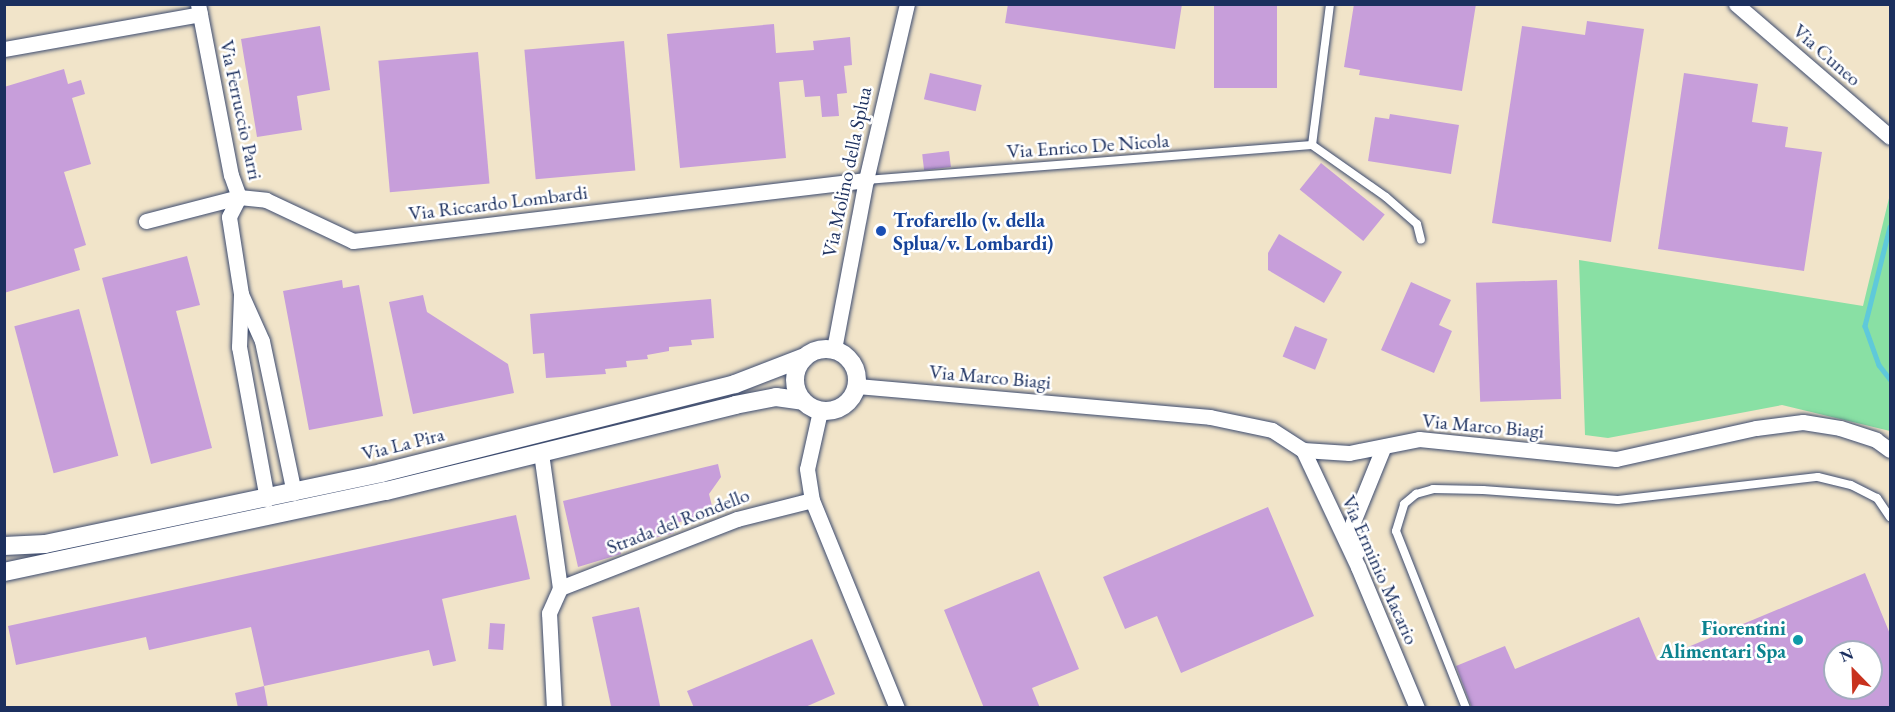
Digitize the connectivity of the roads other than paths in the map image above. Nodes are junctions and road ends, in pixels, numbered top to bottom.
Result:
1 (907, 4) edge
2 (1330, 4) edge
3 (1736, 4) edge
4 (199, 9) edge
5 (4, 49) edge
6 (1890, 137) edge
7 (1312, 145) junction
8 (866, 180) junction
9 (239, 197) junction
10 (146, 221) dead end
11 (1421, 240) dead end
12 (241, 294) junction
13 (834, 349) junction
14 (805, 357) junction
15 (857, 386) junction
16 (273, 395) junction
17 (249, 400) junction
18 (802, 401) junction
19 (820, 411) junction
20 (1383, 448) junction
21 (1303, 450) junction
22 (1890, 450) edge
23 (542, 453) junction
24 (294, 493) junction
25 (267, 499) junction
26 (812, 500) junction
27 (1890, 517) edge
28 (4, 546) edge
29 (1358, 567) junction
30 (4, 572) edge
31 (560, 588) junction
32 (554, 708) edge
33 (897, 708) edge
34 (1418, 708) edge
35 (1466, 708) edge

1 - 8 street, Via Molino della Splua
2 - 7 lane
3 - 6 street, Via Cuneo
4 - 5 street
4 - 9 street, Via Ferruccio Parri
7 - 8 lane, Via Enrico De Nicola
7 - 11 lane
8 - 9 street, Via Riccardo Lombardi
8 - 13 street, Via Molino della Splua
9 - 10 street, Via Riccardo Lombardi
9 - 12 street, Via Ferruccio Parri
12 - 16 street
12 - 17 street
13 - 14 street
13 - 15 street
14 - 18 street
14 - 24 street, Via La Pira
15 - 19 street
15 - 21 street, Via Marco Biagi
16 - 17 street
16 - 24 street
17 - 25 street
18 - 19 street
18 - 23 street, Via La Pira
19 - 26 street
20 - 21 street, Via Marco Biagi
20 - 22 street, Via Marco Biagi
20 - 29 street
21 - 29 street, Via Erminio Macario
23 - 30 street, Via La Pira
23 - 31 street
24 - 25 street, Via La Pira
25 - 28 street, Via La Pira
26 - 31 street, Strada del Rondello
26 - 33 street
27 - 35 lane
29 - 34 street, Via Erminio Macario
31 - 32 street

